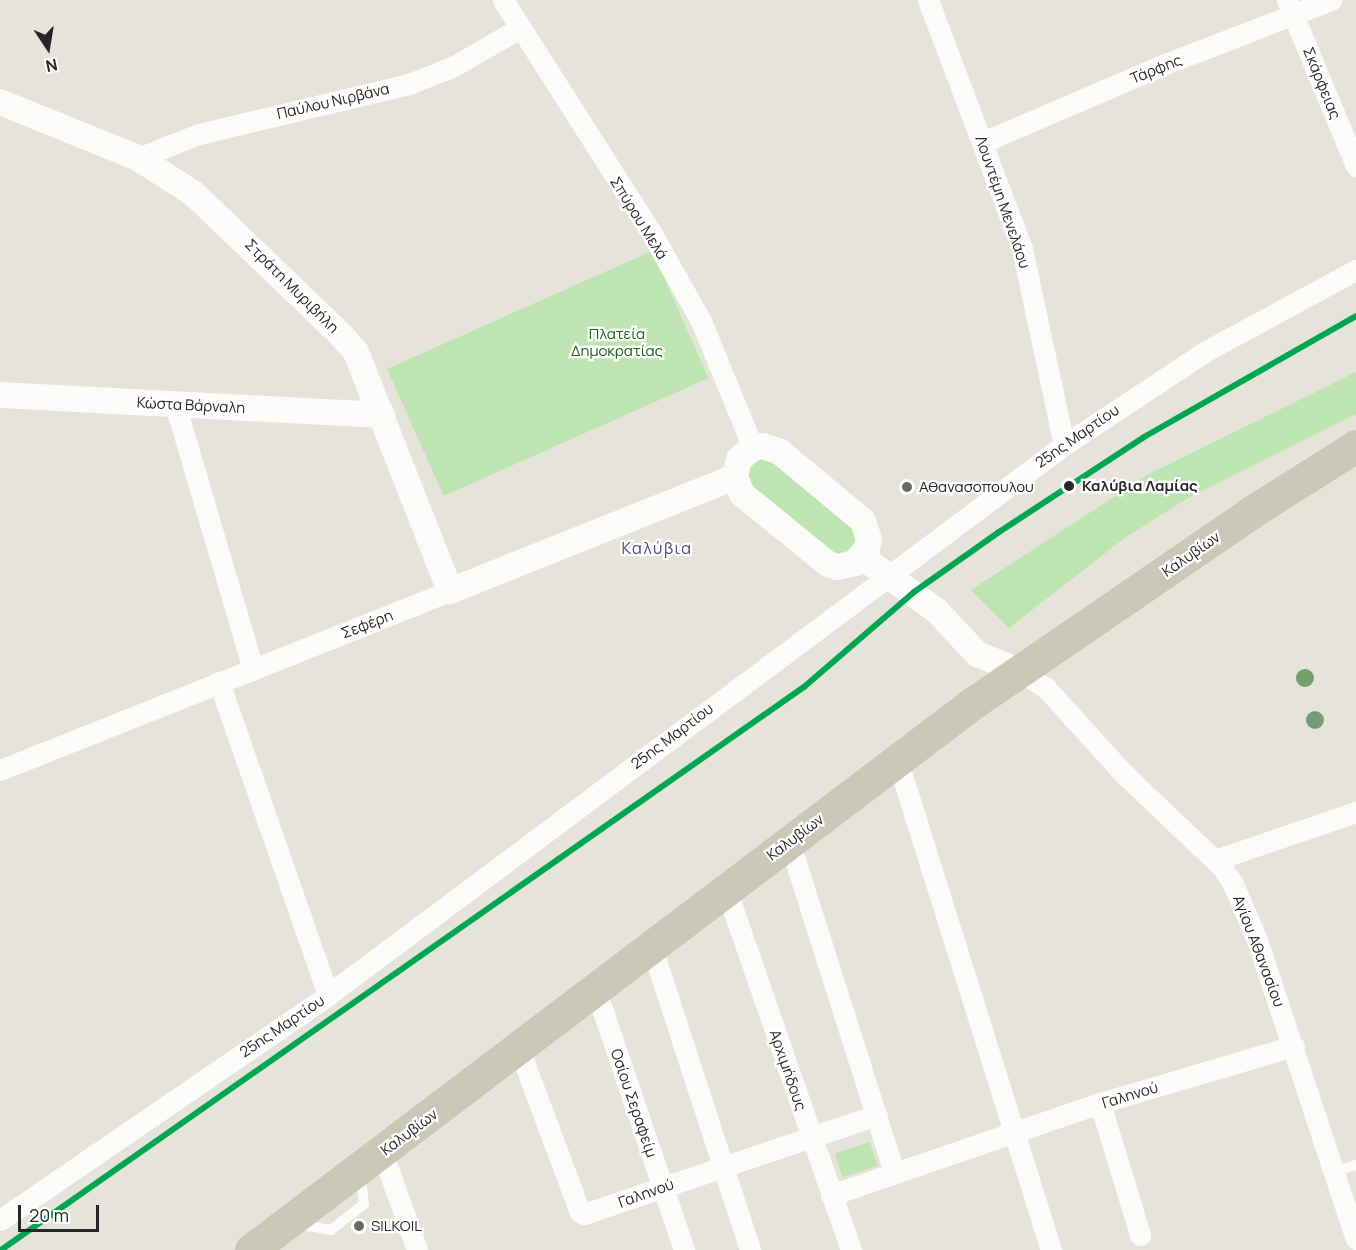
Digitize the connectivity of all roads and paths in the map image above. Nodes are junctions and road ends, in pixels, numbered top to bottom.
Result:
1 (503, 0) edge
2 (928, 0) edge
3 (1331, 0) edge
4 (1291, 8) edge
5 (520, 28) junction
6 (0, 102) edge
7 (983, 142) junction
8 (138, 158) junction
9 (1356, 166) edge
10 (1356, 270) edge
11 (0, 395) edge
12 (176, 404) junction
13 (382, 415) junction
14 (1064, 445) junction
15 (1356, 446) edge
16 (753, 448) junction
17 (735, 477) junction
18 (862, 556) junction
19 (888, 573) junction
20 (450, 591) junction
21 (253, 669) junction
22 (1019, 671) junction
23 (219, 682) junction
24 (897, 759) junction
25 (0, 770) edge
26 (1356, 813) edge
27 (789, 841) junction
28 (1215, 860) junction
29 (726, 890) junction
30 (652, 948) junction
31 (596, 991) junction
32 (328, 995) junction
33 (1294, 1046) junction
34 (519, 1049) junction
35 (1100, 1103) junction
36 (877, 1115) junction
37 (1014, 1131) junction
38 (810, 1135) junction
39 (371, 1160) junction
40 (1356, 1165) edge
41 (722, 1166) junction
42 (894, 1172) junction
43 (1334, 1172) junction
44 (663, 1186) junction
45 (831, 1196) junction
46 (0, 1220) edge
47 (1140, 1235) dead end
48 (1356, 1239) edge
49 (251, 1250) edge
50 (417, 1250) edge
51 (684, 1250) edge
52 (750, 1250) edge
53 (851, 1250) edge
54 (1051, 1250) edge

1 - 5 street, Σπύρου Μελά
2 - 7 street, Λουντέμη Μενελάου
3 - 4 street, Τάρφης
4 - 7 street, Τάρφης
4 - 9 street, Σκάρφειας
5 - 8 street, Παύλου Νιρβάνα
5 - 16 street, Σπύρου Μελά
6 - 8 street, Στράτη Μυριβήλη
7 - 14 street, Λουντέμη Μενελάου
8 - 13 street, Στράτη Μυριβήλη
10 - 14 street, 25ης Μαρτίου
11 - 12 street, Κώστα Βάρναλη
12 - 13 street, Κώστα Βάρναλη
12 - 21 street
13 - 20 street, Στράτη Μυριβήλη
14 - 19 street, 25ης Μαρτίου
15 - 22 main road, Καλυβίων
16 - 17 street
16 - 18 street
17 - 18 street
17 - 20 street, Σεφέρη
18 - 19 street
19 - 22 street
19 - 32 street, 25ης Μαρτίου
20 - 21 street, Σεφέρη
21 - 23 street, Σεφέρη
22 - 24 main road, Καλυβίων
22 - 28 street, Αγίου Αθανασίου
23 - 25 street, Σεφέρη
23 - 32 street
24 - 27 main road, Καλυβίων
24 - 37 street
26 - 28 street
27 - 29 main road, Καλυβίων
27 - 36 street
28 - 33 street, Αγίου Αθανασίου
29 - 30 main road, Καλυβίων
29 - 38 street, Αρχιμήδους
30 - 31 main road, Καλυβίων
30 - 41 street
31 - 34 main road, Καλυβίων
31 - 44 street, Οσίου Σεραφείμ
32 - 46 street, 25ης Μαρτίου
33 - 35 street, Γαληνού
33 - 43 street, Αγίου Αθανασίου
34 - 39 main road, Καλυβίων
34 - 44 street, Γαληνού
35 - 37 street, Γαληνού
35 - 47 street
36 - 38 street, Γαληνού
36 - 42 street
37 - 42 street, Γαληνού
37 - 54 street
38 - 41 street, Γαληνού
38 - 45 street, Αρχιμήδους
39 - 49 main road, Καλυβίων
39 - 50 street
40 - 43 lane
41 - 44 street, Γαληνού
41 - 52 street
42 - 45 street, Γαληνού
43 - 48 street, Αγίου Αθανασίου
44 - 51 street, Οσίου Σεραφείμ
45 - 53 street, Αρχιμήδους

